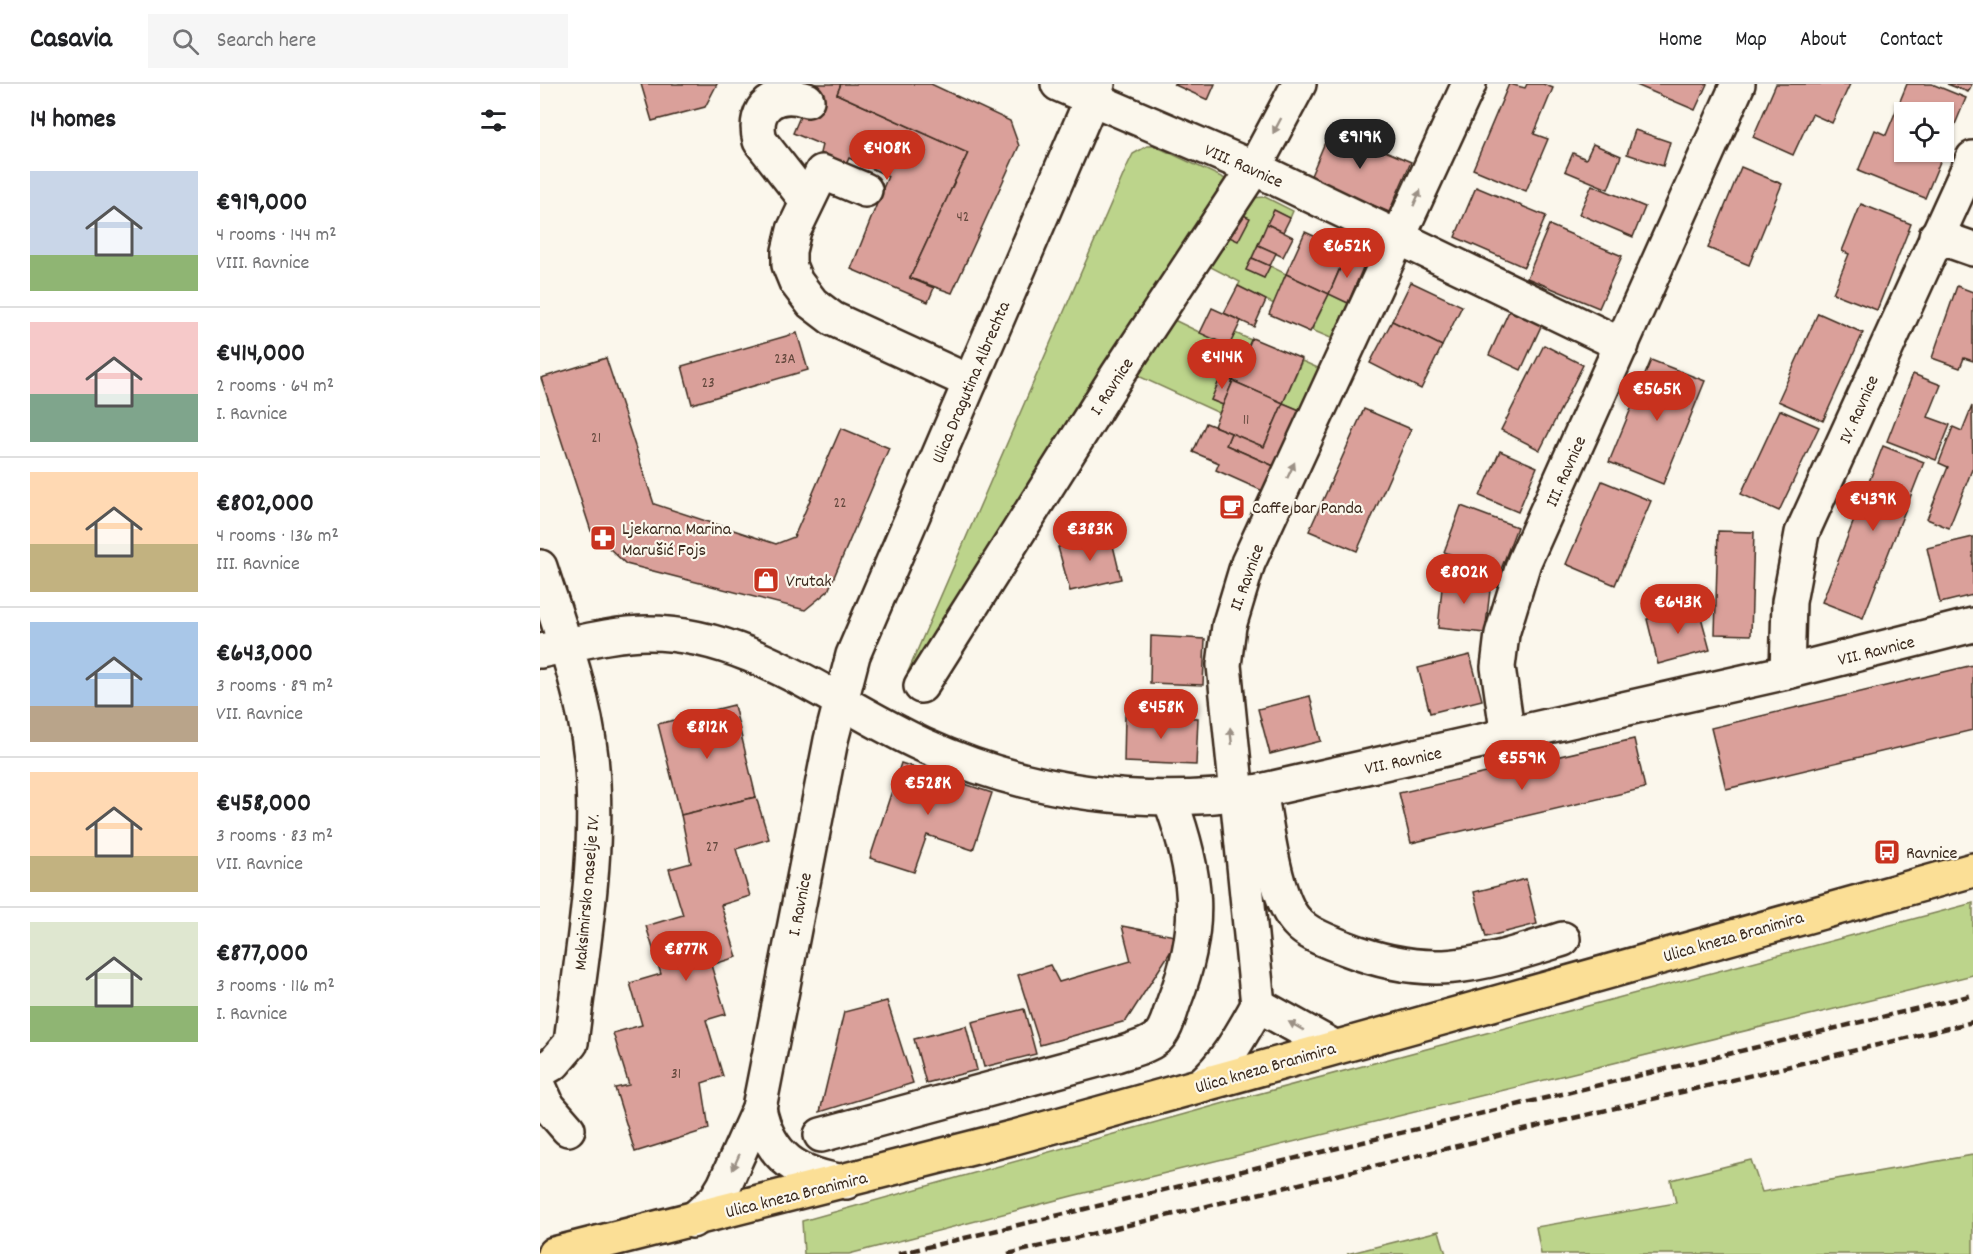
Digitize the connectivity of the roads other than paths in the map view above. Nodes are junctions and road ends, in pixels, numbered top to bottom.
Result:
1 (1058, 84) edge
2 (1299, 84) edge
3 (1469, 84) edge
4 (1738, 84) edge
5 (1095, 91) edge
6 (807, 99) dead end
7 (1973, 158) edge
8 (1254, 168) junction
9 (866, 190) dead end
10 (807, 201) junction
11 (1936, 236) junction
12 (1400, 237) junction
13 (1973, 249) edge
14 (1622, 345) junction
15 (970, 382) junction
16 (540, 567) edge
17 (1973, 625) edge
18 (552, 648) edge
19 (1787, 672) junction
20 (921, 686) dead end
21 (840, 701) junction
22 (1508, 737) junction
23 (1248, 793) junction
24 (1170, 799) junction
25 (1973, 870) edge
26 (1563, 939) dead end
27 (1258, 1005) junction
28 (1334, 1047) junction
29 (540, 1071) edge
30 (1201, 1085) junction
31 (540, 1088) edge
32 (759, 1108) junction
33 (568, 1130) dead end
34 (822, 1135) dead end
35 (846, 1182) junction
36 (692, 1221) junction
37 (554, 1254) edge

1 - 5 street
2 -> 8 street, I. Ravnice
12 -> 3 street, II. Ravnice
4 - 14 street, III. Ravnice
5 - 8 street, VIII. Ravnice
5 - 15 street, Ulica Dragutina Albrechta
6 - 10 street
7 - 11 street, IV. Ravnice
8 - 12 street, VIII. Ravnice
8 - 20 street, I. Ravnice
9 - 10 street
10 - 15 street
11 - 13 street
11 - 19 street, IV. Ravnice
12 - 14 street, VIII. Ravnice
23 -> 12 street, II. Ravnice
14 - 22 street, III. Ravnice
15 - 21 street, Ulica Dragutina Albrechta
16 - 18 street, Maksimirsko naselje IV.
17 - 19 street, VII. Ravnice
18 - 21 street, VII. Ravnice
18 - 29 street, Maksimirsko naselje IV.
19 - 22 street, VII. Ravnice
21 - 24 street, VII. Ravnice
21 - 32 street, I. Ravnice
22 - 23 street, VII. Ravnice
23 - 24 street, VII. Ravnice
23 - 26 street
23 - 27 street, II. Ravnice
24 - 34 street
25 - 28 main road, Ulica kneza Branimira
28 -> 27 street
27 - 30 street
28 - 30 main road, Ulica kneza Branimira
30 - 35 main road, Ulica kneza Branimira
31 - 33 street
32 - 35 street, I. Ravnice
32 -> 36 street, I. Ravnice
35 - 36 main road, Ulica kneza Branimira
36 - 37 main road, Ulica kneza Branimira

